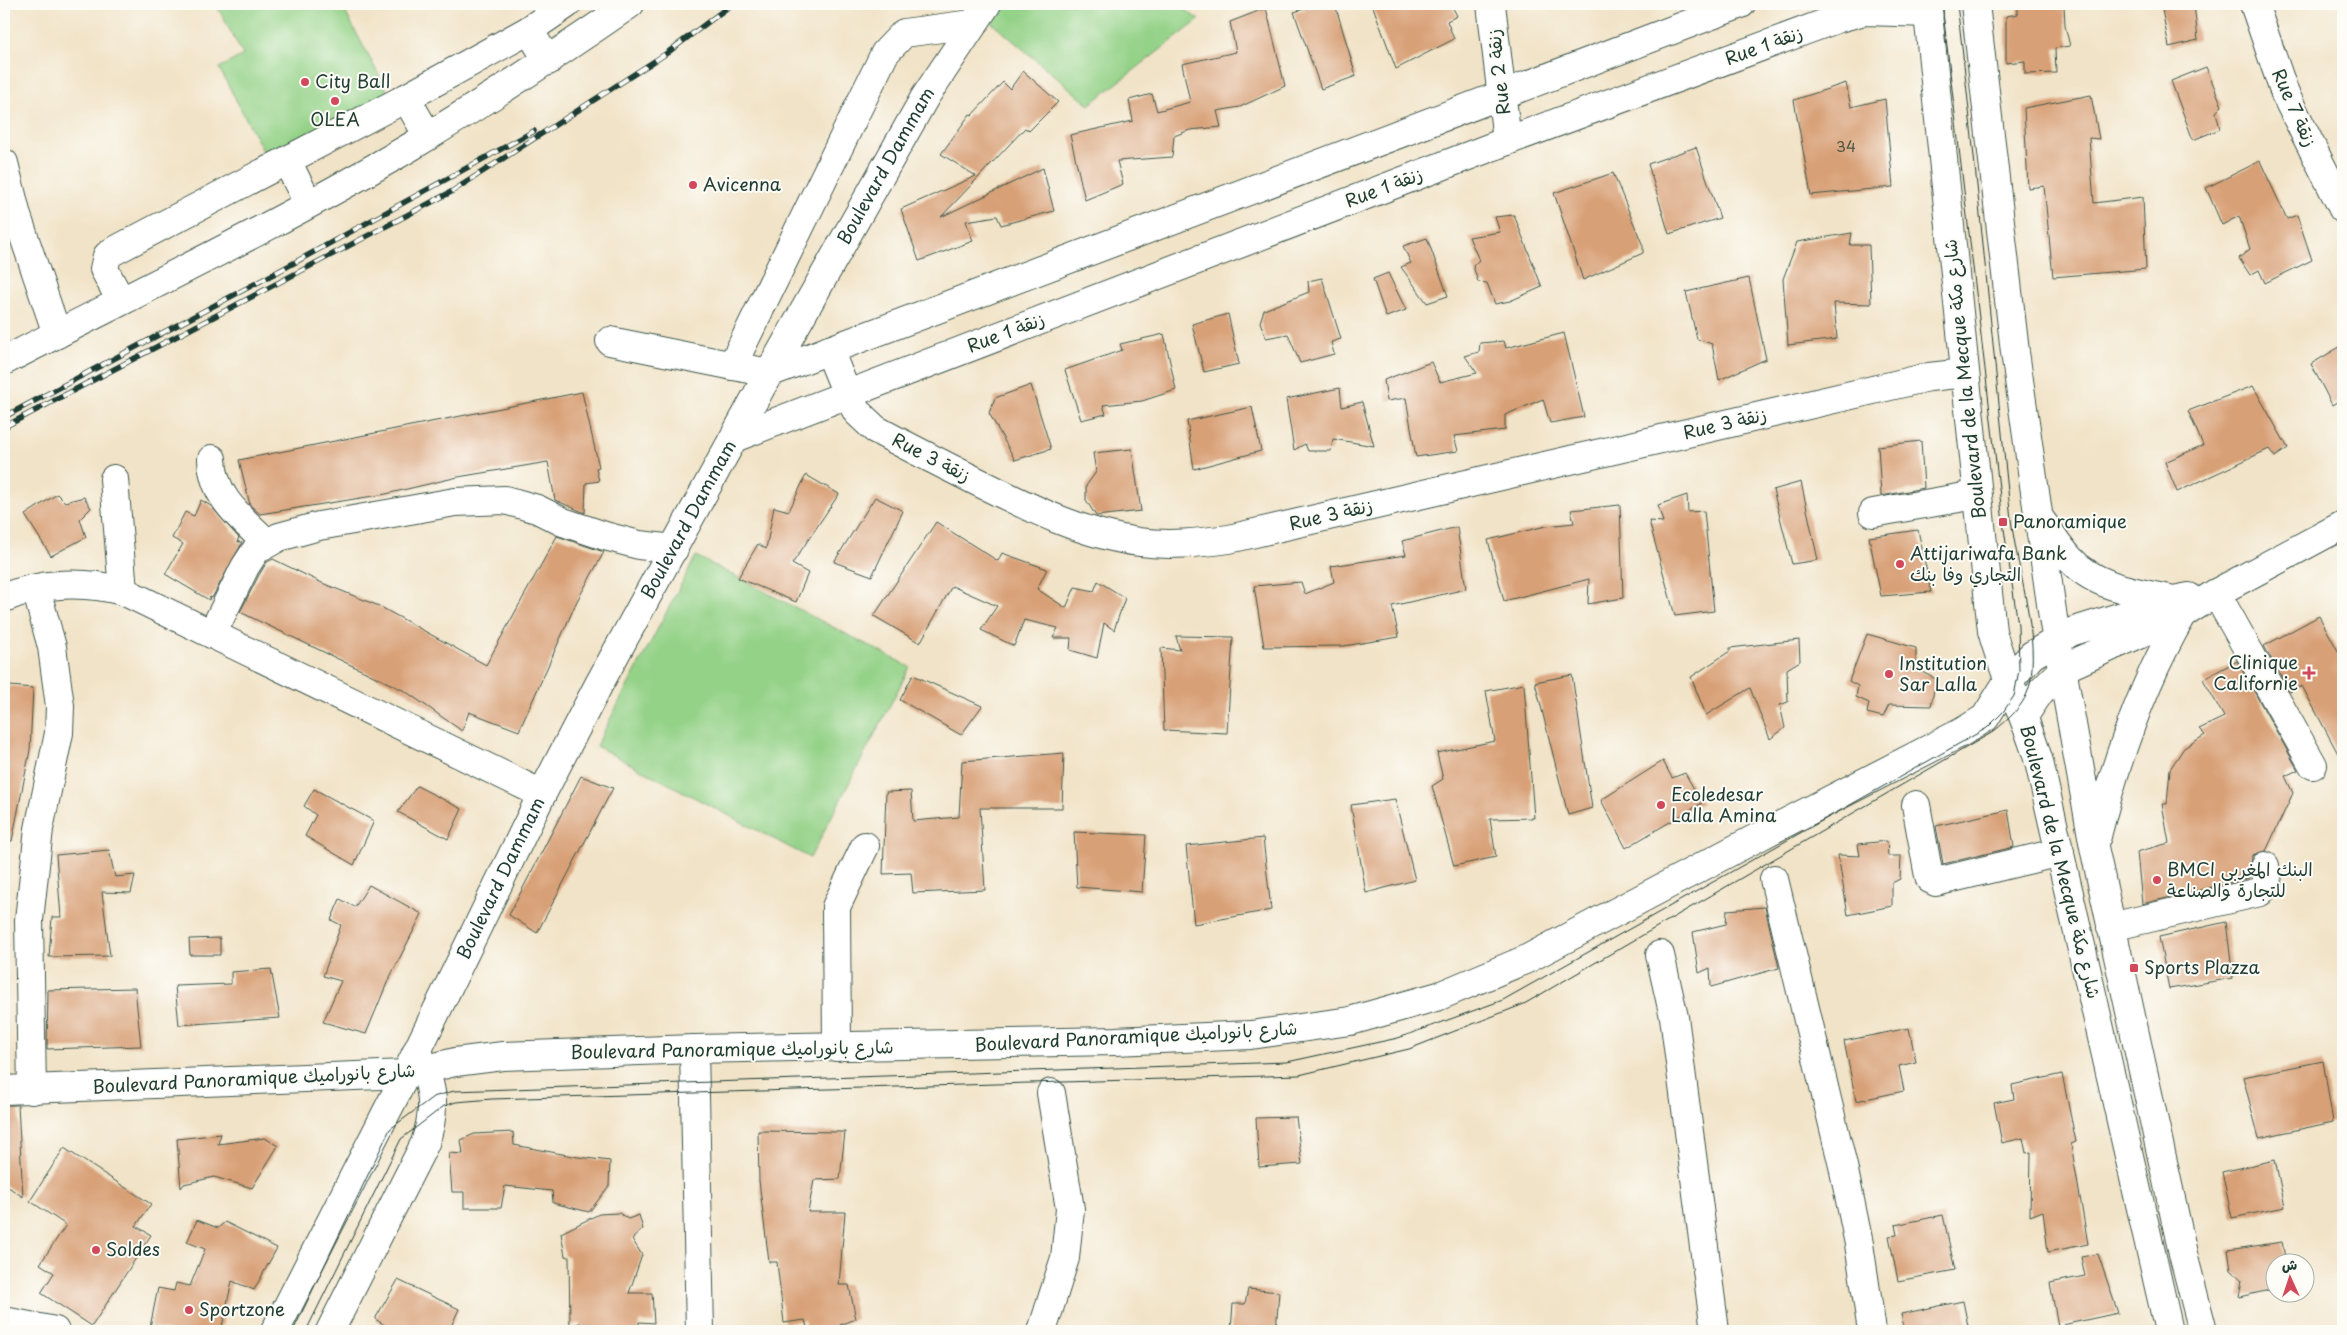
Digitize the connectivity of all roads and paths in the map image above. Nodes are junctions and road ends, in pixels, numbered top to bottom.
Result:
1 (567, 4) edge
2 (630, 4) edge
3 (1491, 4) edge
4 (1741, 4) edge
5 (1975, 4) edge
6 (2255, 4) edge
7 (1928, 8) edge
8 (979, 14) edge
9 (529, 30) junction
10 (548, 61) junction
11 (1502, 95) junction
12 (406, 98) junction
13 (428, 136) junction
14 (1507, 141) junction
15 (286, 161) junction
16 (4, 163) edge
17 (308, 203) junction
18 (2343, 209) edge
19 (121, 301) junction
20 (56, 334) junction
21 (610, 341) dead end
22 (829, 350) junction
23 (4, 361) edge
24 (732, 366) junction
25 (769, 373) junction
26 (1965, 373) junction
27 (847, 394) junction
28 (734, 438) junction
29 (212, 459) dead end
30 (114, 479) dead end
31 (1976, 495) junction
32 (1874, 513) dead end
33 (2038, 517) junction
34 (2343, 525) edge
35 (266, 542) junction
36 (674, 549) junction
37 (36, 589) junction
38 (123, 590) junction
39 (2216, 593) junction
40 (4, 598) edge
41 (2178, 607) junction
42 (212, 634) junction
43 (2057, 639) junction
44 (2064, 668) junction
45 (2008, 681) junction
46 (2024, 716) junction
47 (2313, 764) dead end
48 (542, 794) junction
49 (1916, 805) dead end
50 (865, 846) dead end
51 (2094, 847) junction
52 (2060, 852) junction
53 (2265, 866) dead end
54 (1774, 880) dead end
55 (2112, 927) junction
56 (1660, 955) dead end
57 (837, 1047) junction
58 (694, 1049) junction
59 (416, 1065) junction
60 (4, 1090) edge
61 (32, 1090) junction
62 (1052, 1093) dead end
63 (4, 1321) edge
64 (55, 1331) edge
65 (275, 1331) edge
66 (330, 1331) edge
67 (700, 1331) edge
68 (1042, 1331) edge
69 (1715, 1331) edge
70 (1872, 1331) edge
71 (2169, 1331) edge
72 (2203, 1331) edge

1 - 9 street
2 - 10 street
3 - 11 street, Rue 2 زنقة
4 - 11 street
5 - 33 street, Boulevard de la Mecque شارع مكة
6 - 18 street, Rue 7 زنقة
7 - 14 street, Rue 1 زنقة
7 - 26 street, Boulevard de la Mecque شارع مكة
8 - 24 street
8 - 25 street, Boulevard Dammam
9 - 10 street
9 - 12 street
10 - 13 street
11 - 14 street, Rue 2 زنقة
11 - 22 street
12 - 13 street
12 - 15 street
13 - 17 street
14 - 27 street, Rue 1 زنقة
15 - 17 street
15 - 19 street
16 - 20 street
17 - 19 street
19 - 20 street
20 - 23 street
21 - 24 street
22 - 25 street
22 - 27 street, Rue 3 زنقة
24 - 25 street
25 - 28 street, Boulevard Dammam
26 - 27 street, Rue 3 زنقة
26 - 31 street, Boulevard de la Mecque شارع مكة
27 - 28 street
28 - 36 street, Boulevard Dammam
29 - 35 street
30 - 38 street
31 - 32 street
31 - 45 street, Boulevard de la Mecque شارع مكة
33 - 41 street
33 - 43 street, Boulevard de la Mecque شارع مكة
34 - 39 street, Boulevard Panoramique شارع بانوراميك
35 - 36 street
35 - 42 street
36 - 48 street, Boulevard Dammam
37 - 38 street
37 - 40 street
37 - 61 street
38 - 42 street
39 - 41 street, Boulevard Panoramique شارع بانوراميك
39 - 47 street
41 - 43 street, Boulevard Panoramique شارع بانوراميك
41 - 44 street, Boulevard Panoramique شارع بانوراميك
41 - 51 street
42 - 48 street
43 - 44 street, Boulevard de la Mecque شارع مكة
43 - 45 street, Boulevard Panoramique شارع بانوراميك
44 - 46 street, Boulevard Panoramique شارع بانوراميك
44 - 51 street, Boulevard de la Mecque شارع مكة
45 - 46 street, Boulevard de la Mecque شارع مكة
45 - 57 street, Boulevard Panoramique شارع بانوراميك
46 - 52 street, Boulevard de la Mecque شارع مكة
48 - 59 street, Boulevard Dammam
49 - 52 street
50 - 57 street
51 - 55 street, Boulevard de la Mecque شارع مكة
52 - 71 street, Boulevard de la Mecque شارع مكة
53 - 55 street
54 - 70 street
55 - 72 street, Boulevard de la Mecque شارع مكة
56 - 69 street
57 - 58 street, Boulevard Panoramique شارع بانوراميك
58 - 59 street, Boulevard Panoramique شارع بانوراميك
58 - 67 street
59 - 61 street, Boulevard Panoramique شارع بانوراميك
59 - 65 street, Boulevard Dammam
59 - 66 street
60 - 61 street, Boulevard Panoramique شارع بانوراميك
62 - 68 street
63 - 64 street

